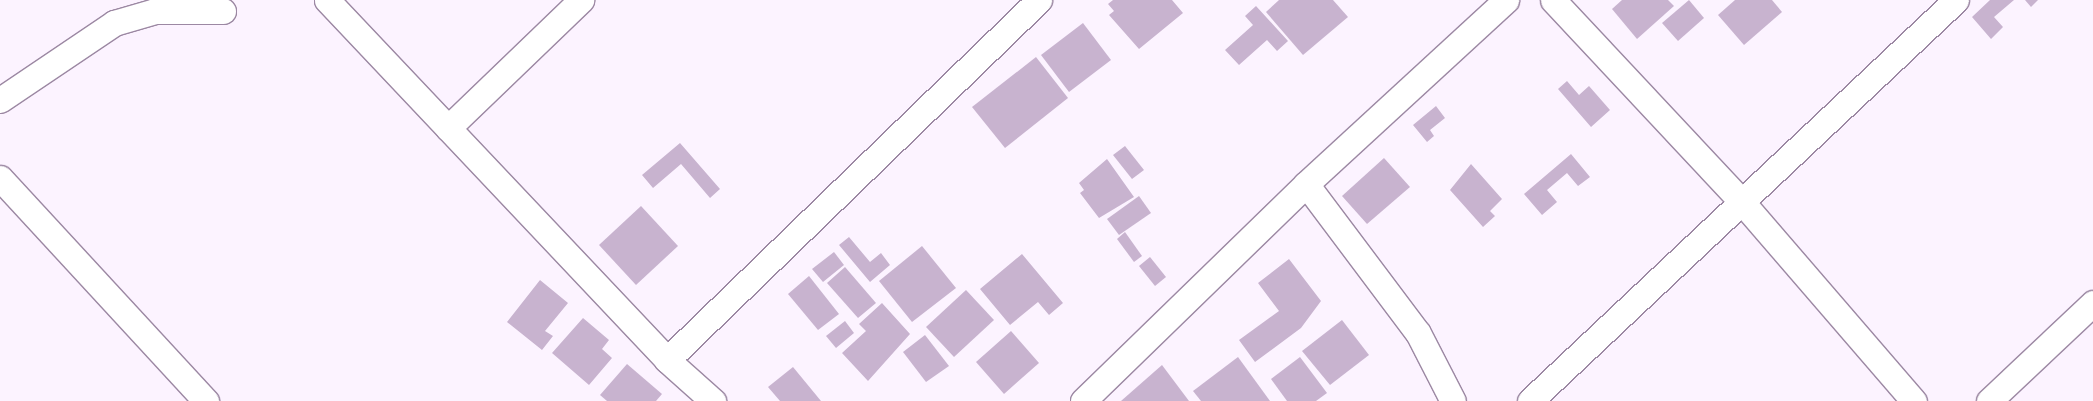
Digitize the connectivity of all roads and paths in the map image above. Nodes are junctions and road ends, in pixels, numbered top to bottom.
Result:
1 (327, 0) edge
2 (581, 0) edge
3 (1039, 0) edge
4 (1506, 0) edge
5 (1553, 0) edge
6 (1956, 0) edge
7 (223, 11) dead end
8 (0, 100) edge
9 (448, 128) junction
10 (0, 178) edge
11 (1306, 184) junction
12 (1742, 202) junction
13 (2093, 303) edge
14 (667, 360) junction
15 (206, 401) edge
16 (713, 401) edge
17 (1083, 401) edge
18 (1453, 401) edge
19 (1530, 401) edge
20 (1914, 401) edge
21 (1990, 401) edge

1 - 9 street
2 - 9 street
3 - 14 street
4 - 11 street
5 - 12 street
6 - 12 street
7 - 8 street
9 - 14 street
10 - 15 street
11 - 17 street
11 - 18 street
12 - 19 street
12 - 20 street
13 - 21 street
14 - 16 street

